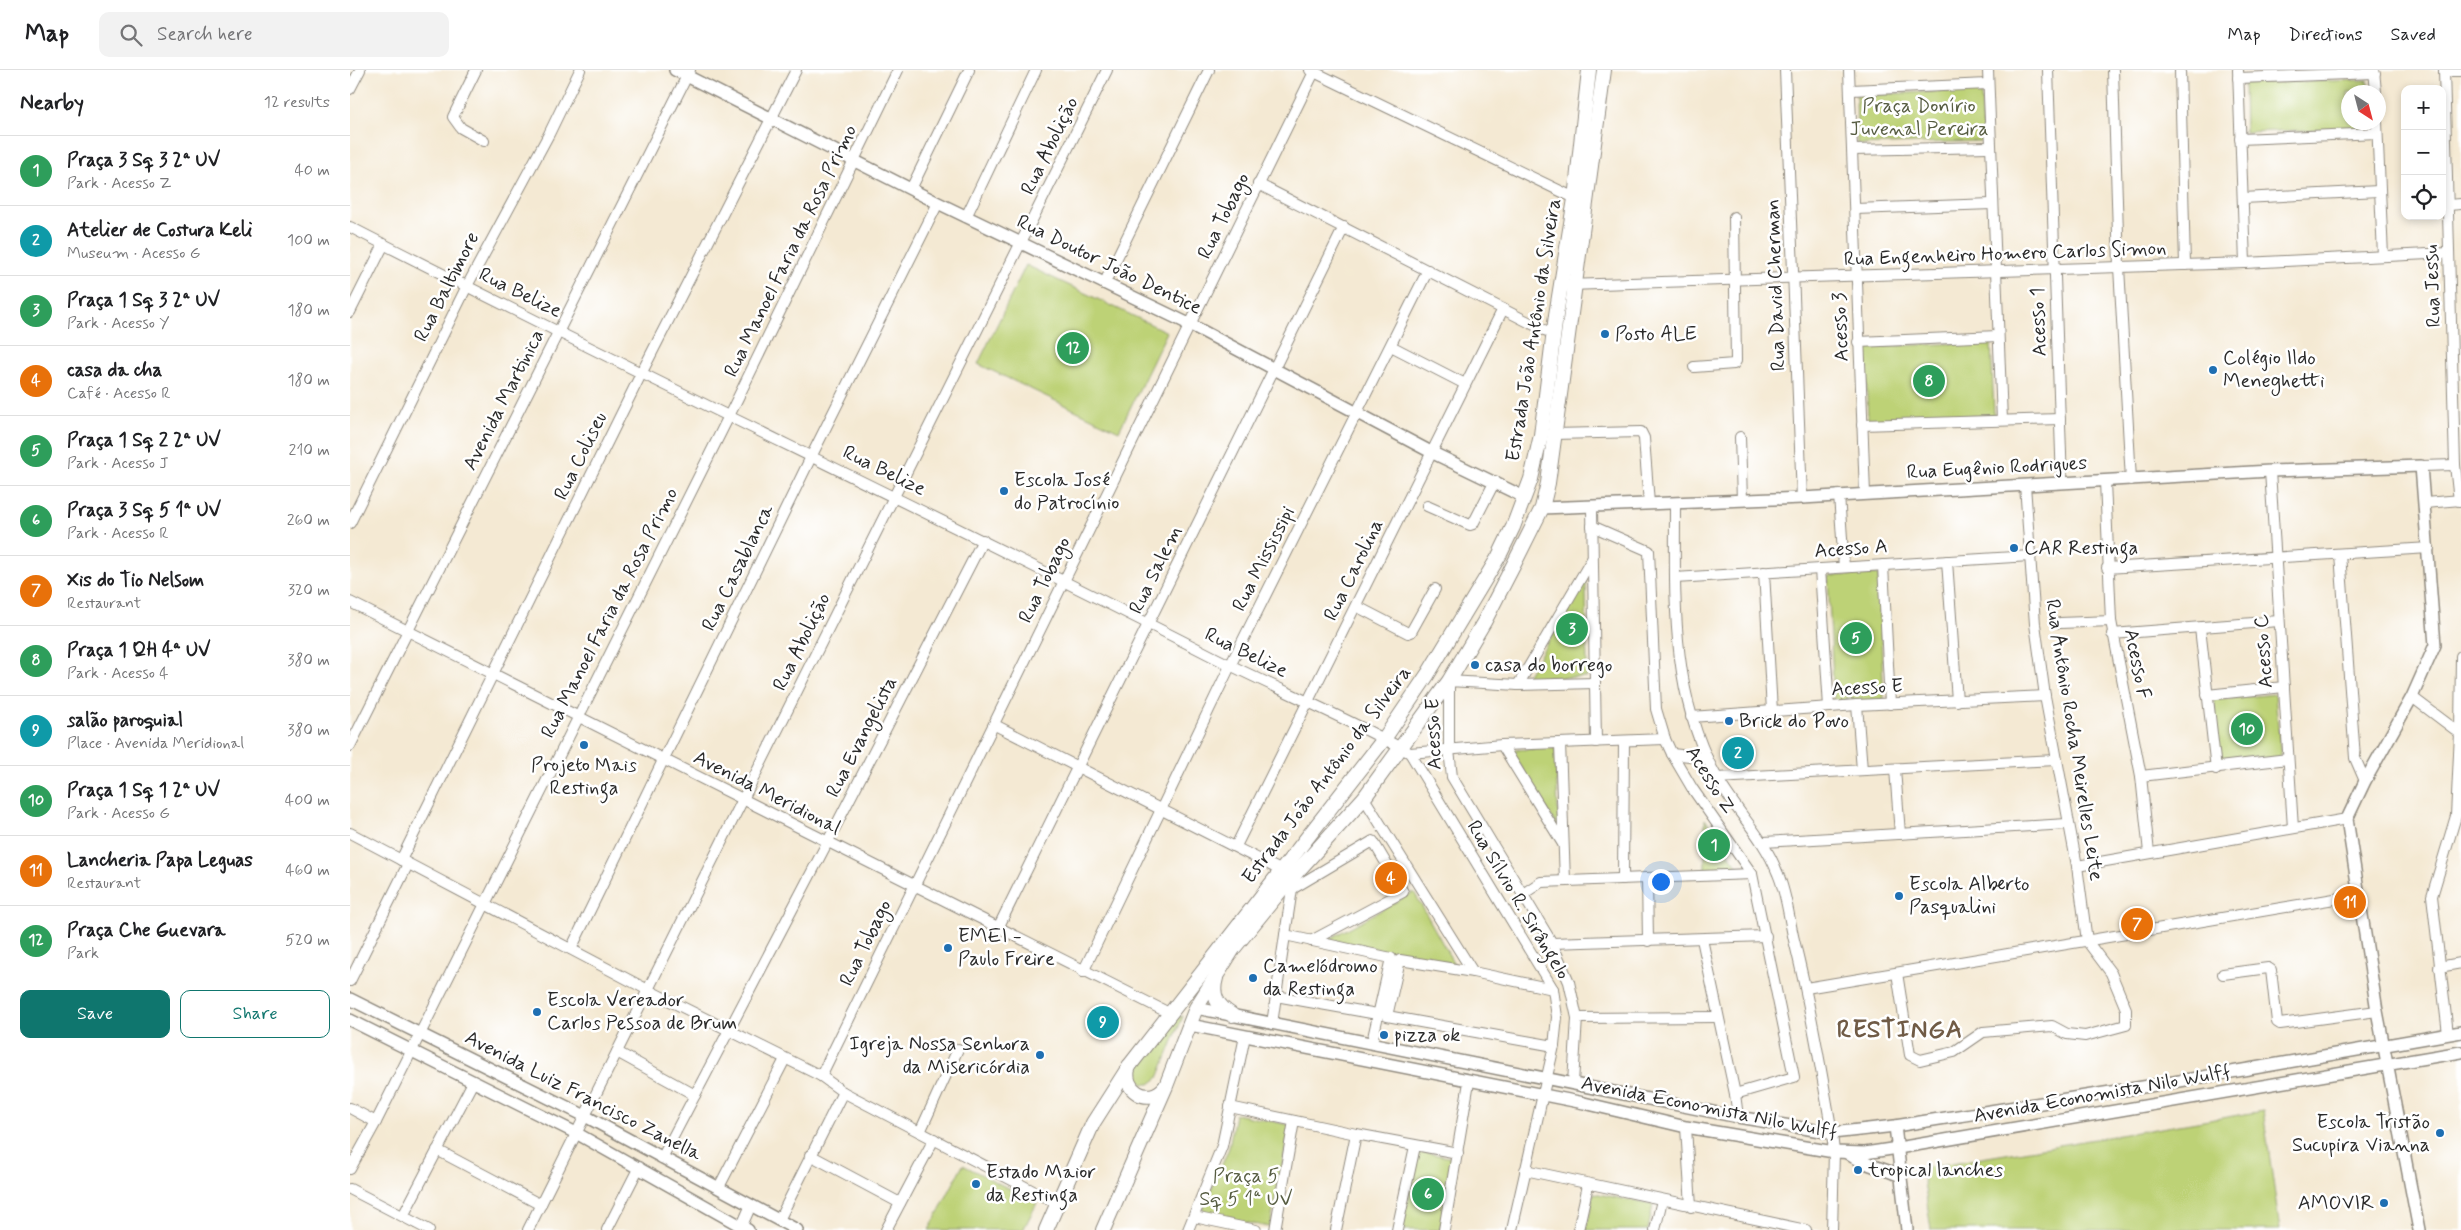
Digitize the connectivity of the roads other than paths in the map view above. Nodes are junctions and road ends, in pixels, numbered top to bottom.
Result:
1 (360, 70) edge
2 (476, 70) edge
3 (580, 70) edge
4 (675, 70) edge
5 (796, 70) edge
6 (898, 70) edge
7 (970, 70) edge
8 (1036, 70) edge
9 (1107, 70) edge
10 (1209, 70) edge
11 (1590, 70) edge
12 (1604, 70) edge
13 (1785, 70) edge
14 (1849, 70) edge
15 (1988, 70) edge
16 (2048, 70) edge
17 (2113, 70) edge
18 (2180, 70) edge
19 (1313, 71) edge
20 (2444, 71) edge
21 (2461, 71) edge
22 (2375, 72) edge
23 (688, 73) edge
24 (2238, 74) edge
25 (1988, 84) junction
26 (2376, 85) edge
27 (350, 90) edge
28 (1851, 90) junction
29 (772, 120) junction
30 (2352, 130) edge
31 (2377, 130) edge
32 (2240, 139) junction
33 (484, 141) dead end
34 (1989, 147) junction
35 (1853, 150) junction
36 (855, 160) junction
37 (1258, 184) junction
38 (911, 189) junction
39 (2379, 191) junction
40 (2243, 198) junction
41 (1580, 201) junction
42 (938, 203) junction
43 (1992, 204) junction
44 (2461, 204) edge
45 (2448, 205) junction
46 (1855, 208) junction
47 (966, 216) junction
48 (1734, 217) dead end
49 (350, 227) edge
50 (1344, 227) junction
51 (1022, 243) junction
52 (384, 244) junction
53 (2449, 253) junction
54 (2383, 256) junction
55 (2245, 263) junction
56 (2185, 265) junction
57 (2119, 267) junction
58 (2456, 267) edge
59 (1428, 270) junction
60 (2054, 270) junction
61 (1996, 271) junction
62 (1856, 276) junction
63 (1793, 278) junction
64 (1734, 279) junction
65 (1104, 284) junction
66 (1568, 285) junction
67 (467, 286) junction
68 (1503, 309) junction
69 (350, 312) edge
70 (1556, 315) junction
71 (1570, 316) junction
72 (1191, 325) junction
73 (558, 331) junction
74 (1554, 333) junction
75 (1998, 336) junction
76 (2457, 336) edge
77 (1858, 342) junction
78 (1390, 346) junction
79 (1557, 364) junction
80 (1694, 367) dead end
81 (1275, 369) junction
82 (642, 372) junction
83 (1465, 384) junction
84 (1357, 413) junction
85 (729, 416) junction
86 (2060, 419) junction
87 (2002, 420) junction
88 (1862, 425) junction
89 (1554, 434) junction
90 (1740, 438) dead end
91 (1431, 452) junction
92 (812, 455) junction
93 (2455, 465) junction
94 (2422, 466) junction
95 (2270, 471) junction
96 (2106, 480) junction
97 (2131, 480) junction
98 (1495, 481) junction
99 (2062, 483) junction
100 (2025, 485) junction
101 (1865, 494) junction
102 (894, 495) junction
103 (1839, 495) junction
104 (1524, 497) junction
105 (1802, 498) junction
106 (1742, 500) junction
107 (2460, 500) edge
108 (1675, 503) junction
109 (2424, 503) junction
110 (1649, 504) junction
111 (1427, 506) dead end
112 (1542, 508) junction
113 (1592, 508) junction
114 (350, 523) edge
115 (1592, 526) junction
116 (1514, 527) junction
117 (983, 540) junction
118 (2429, 548) junction
119 (2340, 554) junction
120 (2030, 556) junction
121 (1592, 559) junction
122 (2276, 559) junction
123 (1947, 561) junction
124 (1883, 565) junction
125 (1844, 567) junction
126 (2107, 568) junction
127 (1820, 569) junction
128 (1764, 572) junction
129 (1675, 578) junction
130 (1063, 580) junction
131 (1435, 589) dead end
132 (350, 602) edge
133 (1356, 606) junction
134 (2110, 620) junction
135 (2280, 621) junction
136 (2060, 623) dead end
137 (1149, 624) junction
138 (2200, 628) junction
139 (407, 630) junction
140 (2112, 634) junction
141 (2461, 656) edge
142 (1230, 666) junction
143 (494, 674) junction
144 (1428, 674) junction
145 (1449, 681) junction
146 (1594, 683) junction
147 (1518, 685) junction
148 (2284, 688) junction
149 (2207, 695) junction
150 (2045, 696) junction
151 (2412, 697) junction
152 (1957, 701) junction
153 (1309, 703) junction
154 (1890, 704) junction
155 (1857, 705) junction
156 (1829, 707) junction
157 (1772, 711) junction
158 (578, 716) junction
159 (1691, 717) junction
160 (995, 725) junction
161 (2461, 734) edge
162 (1410, 737) junction
163 (1384, 739) junction
164 (1665, 739) junction
165 (1624, 741) junction
166 (1596, 742) junction
167 (1560, 743) junction
168 (1502, 745) junction
169 (350, 746) edge
170 (1449, 750) junction
171 (1406, 751) junction
172 (1672, 754) junction
173 (1707, 758) junction
174 (2288, 759) junction
175 (664, 760) junction
176 (2056, 760) junction
177 (1077, 766) junction
178 (1895, 769) junction
179 (2216, 769) junction
180 (1862, 770) junction
181 (2141, 776) junction
182 (1717, 778) junction
183 (2365, 781) junction
184 (1364, 798) junction
185 (744, 800) junction
186 (1162, 810) junction
187 (2458, 816) edge
188 (2347, 818) junction
189 (2067, 824) junction
190 (2293, 828) junction
191 (1900, 834) junction
192 (351, 836) edge
193 (1764, 842) junction
194 (827, 843) junction
195 (1563, 845) junction
196 (1236, 846) junction
197 (2149, 853) junction
198 (405, 862) junction
199 (2077, 866) junction
200 (1282, 871) junction
201 (1752, 874) junction
202 (1647, 878) junction
203 (1623, 879) junction
204 (1564, 881) junction
205 (914, 885) junction
206 (1289, 887) junction
207 (1523, 894) junction
208 (2358, 895) junction
209 (485, 904) junction
210 (998, 928) junction
211 (1285, 935) junction
212 (1766, 936) junction
213 (1702, 939) junction
214 (1311, 941) junction
215 (1648, 941) junction
216 (2088, 941) junction
217 (1552, 943) junction
218 (571, 949) junction
219 (1395, 959) junction
220 (2461, 963) edge
221 (2439, 967) junction
222 (1084, 972) junction
223 (1473, 972) junction
224 (1897, 973) junction
225 (2223, 974) dead end
226 (1216, 977) junction
227 (350, 981) edge
228 (1806, 988) junction
229 (1553, 989) junction
230 (648, 990) junction
231 (1276, 996) junction
232 (350, 999) edge
233 (1196, 1008) junction
234 (2377, 1011) junction
235 (1168, 1013) junction
236 (1377, 1014) junction
237 (1232, 1015) junction
238 (1577, 1018) junction
239 (1718, 1018) junction
240 (350, 1020) edge
241 (1272, 1024) junction
242 (1190, 1025) junction
243 (730, 1030) junction
244 (2461, 1032) edge
245 (2448, 1034) junction
246 (419, 1035) junction
247 (1245, 1036) junction
248 (1372, 1042) junction
249 (1554, 1046) junction
250 (2384, 1046) junction
251 (958, 1049) dead end
252 (412, 1051) junction
253 (617, 1052) junction
254 (2461, 1052) edge
255 (785, 1059) junction
256 (2388, 1064) junction
257 (1130, 1065) junction
258 (821, 1076) junction
259 (1546, 1078) junction
260 (473, 1082) junction
261 (1469, 1082) junction
262 (1573, 1083) junction
263 (1166, 1086) junction
264 (843, 1092) junction
265 (1735, 1094) junction
266 (695, 1095) junction
267 (1542, 1096) junction
268 (1230, 1107) junction
269 (350, 1108) edge
270 (585, 1116) junction
271 (1738, 1117) junction
272 (376, 1122) junction
273 (1294, 1122) junction
274 (1895, 1126) junction
275 (1686, 1127) junction
276 (920, 1132) junction
277 (576, 1133) junction
278 (1832, 1133) junction
279 (1356, 1134) junction
280 (934, 1139) junction
281 (1415, 1146) junction
282 (1898, 1148) junction
283 (437, 1150) junction
284 (1840, 1152) junction
285 (1458, 1153) junction
286 (810, 1155) junction
287 (662, 1158) junction
288 (639, 1167) junction
289 (350, 1169) edge
290 (1525, 1170) junction
291 (1901, 1176) junction
292 (1588, 1185) junction
293 (719, 1187) junction
294 (350, 1189) edge
295 (1662, 1200) junction
296 (900, 1203) junction
297 (1058, 1204) junction
298 (540, 1205) junction
299 (751, 1205) junction
300 (1691, 1207) junction
301 (403, 1216) junction
302 (1194, 1216) junction
303 (778, 1220) junction
304 (743, 1229) edge
305 (429, 1230) edge
306 (528, 1230) edge
307 (606, 1230) edge
308 (796, 1230) edge
309 (886, 1230) edge
310 (1046, 1230) edge
311 (1103, 1230) edge
312 (1188, 1230) edge
313 (1256, 1230) edge
314 (1275, 1230) edge
315 (1336, 1230) edge
316 (1397, 1230) edge
317 (1444, 1230) edge
318 (1512, 1230) edge
319 (1578, 1230) edge
320 (1655, 1230) edge
321 (1806, 1230) edge
322 (1832, 1230) edge
323 (1907, 1230) edge
324 (2419, 1230) edge

1 - 27 street
2 - 33 street
3 - 67 street, Rua Baltimore
4 - 23 street, Rua Doutor João Dentice
5 - 29 street, Rua Coliseu
6 - 36 street, Rua Manoel Faria da Rosa Primo
7 - 38 street
8 - 47 street
9 - 51 street, Rua Abolição
10 - 65 street
11 - 41 main road, Estrada João Antônio da Silveira
12 - 41 main road, Estrada João Antônio da Silveira
13 - 63 street, Rua David Cherman
14 - 28 street, Acesso 3
15 - 25 street
16 - 60 street, Acesso 1
17 - 57 street
18 - 56 street
19 - 37 street, Rua Tobago
19 - 41 street
20 - 21 street
20 - 45 street, Rua Jessu
22 - 24 street
22 - 26 street
23 - 29 street, Rua Doutor João Dentice
23 - 73 street, Avenida Martinica
24 - 32 street
25 - 28 street
25 - 34 street
28 - 35 street, Acesso 3
29 - 36 street, Rua Doutor João Dentice
29 - 82 street, Rua Coliseu
30 - 32 street
31 - 39 street
32 - 40 street
34 - 35 street
34 - 43 street
35 - 46 street, Acesso 3
36 - 38 street, Rua Doutor João Dentice
36 - 85 street, Rua Manoel Faria da Rosa Primo
37 - 50 street
37 - 72 street, Rua Tobago
38 - 42 street, Rua Doutor João Dentice
39 - 40 street
39 - 54 street
40 - 55 street
41 - 66 main road, Estrada João Antônio da Silveira
42 - 47 street, Rua Doutor João Dentice
42 - 92 street, Rua Casablanca
43 - 46 street
43 - 61 street
44 - 45 street
45 - 53 street, Rua Jessu
46 - 62 street, Acesso 3
47 - 51 street, Rua Doutor João Dentice
48 - 64 street
49 - 52 street, Rua Belize
50 - 59 street
50 - 81 street, Rua Salem
51 - 65 street, Rua Doutor João Dentice
51 - 102 street, Rua Abolição
52 - 67 street, Rua Belize
52 - 69 street
53 - 54 street, Rua Engenheiro Homero Carlos Simon
53 - 58 street, Rua Jessu
54 - 55 street, Rua Engenheiro Homero Carlos Simon
55 - 56 street, Rua Engenheiro Homero Carlos Simon
56 - 57 street, Rua Engenheiro Homero Carlos Simon
57 - 60 street, Rua Engenheiro Homero Carlos Simon
57 - 97 street
58 - 76 street, Rua Jessu
59 - 68 street
59 - 78 street, Rua Mississipi
60 - 61 street, Rua Engenheiro Homero Carlos Simon
60 - 86 street, Acesso 1
61 - 62 street, Rua Engenheiro Homero Carlos Simon
61 - 75 street
62 - 63 street, Rua Engenheiro Homero Carlos Simon
62 - 77 street, Acesso 3
63 - 64 street, Rua Engenheiro Homero Carlos Simon
63 - 105 street, Rua David Cherman
64 - 66 street, Rua Engenheiro Homero Carlos Simon
64 - 80 street
65 - 72 street, Rua Doutor João Dentice
66 - 70 main road, Estrada João Antônio da Silveira
66 - 71 main road, Estrada João Antônio da Silveira
67 - 73 street, Rua Belize
67 - 114 street, Rua Baltimore
68 - 74 street
68 - 83 street, Rua Carolina
70 - 71 main road
70 - 74 main road, Estrada João Antônio da Silveira
71 - 79 main road, Estrada João Antônio da Silveira
72 - 81 street, Rua Doutor João Dentice
72 - 130 street, Rua Tobago
73 - 82 street, Rua Belize
73 - 139 street, Avenida Martinica
74 - 79 main road, Estrada João Antônio da Silveira
75 - 77 street
75 - 87 street
76 - 93 street, Rua Jessu
77 - 88 street, Acesso 3
78 - 83 street
78 - 84 street, Rua Mississipi
79 - 89 main road, Estrada João Antônio da Silveira
79 - 104 main road, Estrada João Antônio da Silveira
81 - 84 street, Rua Doutor João Dentice
81 - 137 street, Rua Salem
82 - 85 street, Rua Belize
82 - 143 street, Rua Coliseu
83 - 91 street, Rua Carolina
84 - 91 street, Rua Doutor João Dentice
84 - 142 street, Rua Mississipi
85 - 92 street, Rua Belize
85 - 158 street, Rua Manoel Faria da Rosa Primo
86 - 87 street
86 - 99 street, Acesso 1
87 - 88 street
88 - 101 street, Acesso 3
89 - 110 street
89 - 112 main road, Estrada João Antônio da Silveira
90 - 106 street
91 - 98 street, Rua Doutor João Dentice
91 - 133 street, Rua Carolina
92 - 102 street, Rua Belize
92 - 175 street, Rua Casablanca
93 - 94 street, Rua Eugênio Rodrigues
93 - 107 street, Rua Jessu
94 - 95 street, Rua Eugênio Rodrigues
94 - 109 street
95 - 97 street, Rua Eugênio Rodrigues
95 - 122 street, Acesso C
96 - 97 street, Rua Eugênio Rodrigues
96 - 99 street, Rua Eugênio Rodrigues
96 - 126 street, Acesso F
98 - 104 street, Rua Doutor João Dentice
98 - 111 street
99 - 100 street, Rua Eugênio Rodrigues
100 - 101 street, Rua Eugênio Rodrigues
100 - 120 street, Rua Antônio Rocha Meirelles Leite
101 - 103 street, Rua Eugênio Rodrigues
102 - 117 street, Rua Belize
102 - 185 street, Rua Abolição
103 - 105 street, Rua Eugênio Rodrigues
103 - 125 street
104 - 116 main road, Estrada João Antônio da Silveira
105 - 106 street, Rua Eugênio Rodrigues
106 - 108 street, Rua Eugênio Rodrigues
107 - 109 street
108 - 110 street, Rua Eugênio Rodrigues
108 - 129 street
109 - 118 street
110 - 113 street, Rua Eugênio Rodrigues
112 - 113 street, Rua Eugênio Rodrigues
112 - 116 main road
112 - 145 main road, Estrada João Antônio da Silveira
113 - 115 street
115 - 121 street
115 - 164 street, Acesso Z
116 - 144 main road, Estrada João Antônio da Silveira
117 - 130 street, Rua Belize
117 - 194 street, Rua Evangelista
118 - 119 street
118 - 151 street
119 - 122 street
119 - 183 street
120 - 123 street, Acesso A
120 - 150 street, Rua Antônio Rocha Meirelles Leite
121 - 146 street
121 - 147 street
122 - 126 street
122 - 135 street, Acesso C
123 - 124 street, Acesso A
123 - 152 street
124 - 125 street, Acesso A
124 - 154 street
125 - 127 street, Acesso A
126 - 134 street, Acesso F
127 - 128 street, Acesso A
127 - 156 street
128 - 129 street, Acesso A
128 - 157 street
129 - 159 street
130 - 137 street, Rua Belize
130 - 160 street, Rua Tobago
131 - 133 street
132 - 139 street, Avenida Meridional
133 - 153 street, Rua Carolina
134 - 136 street
134 - 140 street, Acesso F
135 - 138 street
135 - 148 street, Acesso C
137 - 142 street, Rua Belize
137 - 177 street, Rua Salem
138 - 140 street
138 - 149 street
139 - 143 street, Avenida Meridional
139 - 169 street, Avenida Martinica
140 - 181 street, Acesso F
141 - 161 street
142 - 153 street, Rua Belize
142 - 186 street, Rua Mississipi
143 - 158 street, Avenida Meridional
143 - 198 street, Rua Coliseu
144 - 162 main road
144 - 163 main road, Estrada João Antônio da Silveira
145 - 147 street
145 - 162 main road, Estrada João Antônio da Silveira
145 - 170 street, Acesso E
146 - 147 street
146 - 166 street
148 - 149 street
148 - 174 street, Acesso C
149 - 179 street
150 - 152 street, Acesso E
150 - 176 street, Rua Antônio Rocha Meirelles Leite
151 - 161 street
151 - 183 street
152 - 154 street, Acesso E
153 - 163 street, Rua Belize
153 - 196 street, Rua Carolina
154 - 155 street, Acesso E
155 - 156 street, Acesso E
155 - 180 street
156 - 157 street, Acesso E
157 - 159 street, Acesso E
158 - 175 street, Avenida Meridional
158 - 209 street, Rua Manoel Faria da Rosa Primo
159 - 173 street
160 - 177 street
160 - 205 street, Rua Tobago
161 - 187 street
162 - 171 main road, Estrada João Antônio da Silveira
163 - 171 street, Rua Belize
163 - 200 main road, Estrada João Antônio da Silveira
164 - 165 street
164 - 172 street, Acesso Z
165 - 166 street
165 - 203 street
166 - 167 street
167 - 168 street
167 - 195 street
168 - 170 street
168 - 195 street
170 - 171 street
170 - 207 street, Acesso E
171 - 184 main road, Estrada João Antônio da Silveira
171 - 229 street, Rua Sílvio R. Sirângelo
172 - 173 street
172 - 201 street, Acesso Z
173 - 182 street
174 - 179 street
174 - 190 street, Acesso C
175 - 185 street, Avenida Meridional
175 - 218 street, Rua Casablanca
176 - 178 street
176 - 189 street, Rua Antônio Rocha Meirelles Leite
177 - 186 street
177 - 210 street, Rua Salem
178 - 180 street
178 - 191 street
179 - 181 street
180 - 182 street
181 - 197 street, Acesso F
182 - 193 street
183 - 188 street
184 - 206 main road, Estrada João Antônio da Silveira
184 - 223 street
185 - 194 street, Avenida Meridional
185 - 230 street, Rua Abolição
186 - 196 street
186 - 222 street, Rua Mississipi
187 - 221 street
188 - 190 street
188 - 208 street
189 - 191 street
189 - 199 street, Rua Antônio Rocha Meirelles Leite
190 - 197 street
191 - 193 street
192 - 198 street
193 - 228 street
194 - 205 street, Avenida Meridional
194 - 243 street, Rua Evangelista
195 - 204 street
196 - 200 street
197 - 199 street
198 - 209 street
198 - 227 street, Rua Coliseu
199 - 216 street, Rua Antônio Rocha Meirelles Leite
200 - 235 main road, Estrada João Antônio da Silveira
201 - 202 street
201 - 212 street, Acesso Z
202 - 203 street
202 - 215 street
203 - 204 street
204 - 207 street
205 - 210 street, Avenida Meridional
205 - 258 street, Rua Tobago
206 - 211 street
206 - 214 street
206 - 226 main road, Estrada João Antônio da Silveira
207 - 217 street, Acesso E
208 - 216 street
208 - 234 street
209 - 218 street
209 - 246 street, Rua Manoel Faria da Rosa Primo
210 - 222 street, Avenida Meridional
211 - 214 street
211 - 231 street
212 - 213 street
212 - 265 street, Acesso Z
213 - 215 street
213 - 239 street
214 - 219 street
215 - 217 street
216 - 224 street
216 - 224 street
217 - 238 street, Acesso E
218 - 230 street
219 - 223 street
219 - 236 street
219 - 249 street
220 - 221 street
221 - 245 street
222 - 235 street, Avenida Meridional
223 - 229 street
224 - 228 street
225 - 234 street
226 - 233 main road, Estrada João Antônio da Silveira
226 - 237 main road
228 - 278 street
229 - 249 street, Rua Sílvio R. Sirângelo
230 - 243 street
230 - 253 street, Rua Abolição
231 - 236 street
231 - 241 street
232 - 246 street, Avenida Luiz Francisco Zanella
233 - 235 main road
233 - 237 street, Avenida Economista Nilo Wulff
233 - 242 main road, Estrada João Antônio da Silveira
234 - 250 street
235 - 257 main road, Estrada João Antônio da Silveira
236 - 248 street
237 - 241 street, Avenida Economista Nilo Wulff
238 - 239 street
238 - 262 street, Acesso E
239 - 265 street
240 - 252 street, Avenida Luiz Francisco Zanella
241 - 248 street, Avenida Economista Nilo Wulff
242 - 247 street, Avenida Economista Nilo Wulff
242 - 263 main road, Estrada João Antônio da Silveira
243 - 255 street
243 - 266 street, Rua Evangelista
244 - 245 street, Avenida Economista Nilo Wulff
245 - 250 street, Avenida Economista Nilo Wulff
246 - 252 street, Rua Manoel Faria da Rosa Primo
246 - 270 street, Avenida Luiz Francisco Zanella
247 - 261 street, Avenida Economista Nilo Wulff
247 - 268 street
248 - 259 street, Avenida Economista Nilo Wulff
249 - 259 street, Rua Sílvio R. Sirângelo
250 - 256 street
250 - 274 street, Avenida Economista Nilo Wulff
251 - 276 street
252 - 260 street, Avenida Luiz Francisco Zanella
252 - 272 street, Rua Manoel Faria da Rosa Primo
253 - 266 street
253 - 270 street, Rua Abolição
254 - 256 street, Avenida Economista Nilo Wulff
255 - 258 street
255 - 293 street
256 - 282 street, Avenida Economista Nilo Wulff
256 - 324 street
257 - 263 main road
257 - 297 main road, Estrada João Antônio da Silveira
258 - 264 street
259 - 262 street, Avenida Economista Nilo Wulff
259 - 267 street, Rua Sílvio R. Sirângelo
260 - 277 street, Avenida Luiz Francisco Zanella
260 - 283 street
261 - 267 street, Avenida Economista Nilo Wulff
261 - 285 street
262 - 271 street, Avenida Economista Nilo Wulff
263 - 311 main road, Estrada João Antônio da Silveira
264 - 276 street
264 - 286 street
265 - 271 street
266 - 287 street, Rua Evangelista
267 - 275 street, Avenida Economista Nilo Wulff
267 - 290 street, Rua Sílvio R. Sirângelo
268 - 273 street
268 - 302 street
269 - 272 street
270 - 277 street, Rua Abolição
270 - 287 street, Avenida Luiz Francisco Zanella
271 - 278 street, Avenida Economista Nilo Wulff
272 - 289 street, Rua Manoel Faria da Rosa Primo
273 - 279 street
273 - 314 street
274 - 278 street, Avenida Economista Nilo Wulff
274 - 282 street
275 - 284 street, Avenida Economista Nilo Wulff
275 - 300 street
276 - 280 street
277 - 288 street, Avenida Luiz Francisco Zanella
277 - 298 street, Rua Abolição
278 - 284 street
279 - 281 street
279 - 315 street
280 - 296 street
280 - 297 street
281 - 285 street
281 - 316 street
282 - 284 street, Avenida Economista Nilo Wulff
282 - 291 street
283 - 298 street
283 - 301 street
284 - 291 street
284 - 322 street
285 - 317 street
286 - 296 street
286 - 303 street
287 - 293 street, Avenida Luiz Francisco Zanella
288 - 304 street, Avenida Luiz Francisco Zanella
288 - 307 street
290 - 292 street
290 - 318 street, Rua Sílvio R. Sirângelo
291 - 323 street
292 - 295 street
292 - 319 street
293 - 299 street, Avenida Luiz Francisco Zanella
294 - 301 street
295 - 300 street
295 - 320 street
296 - 309 street
297 - 310 main road, Estrada João Antônio da Silveira
298 - 306 street, Rua Abolição
299 - 303 street, Avenida Luiz Francisco Zanella
299 - 304 street
300 - 321 street
301 - 305 street
302 - 312 street
302 - 313 street
303 - 308 street, Avenida Luiz Francisco Zanella

